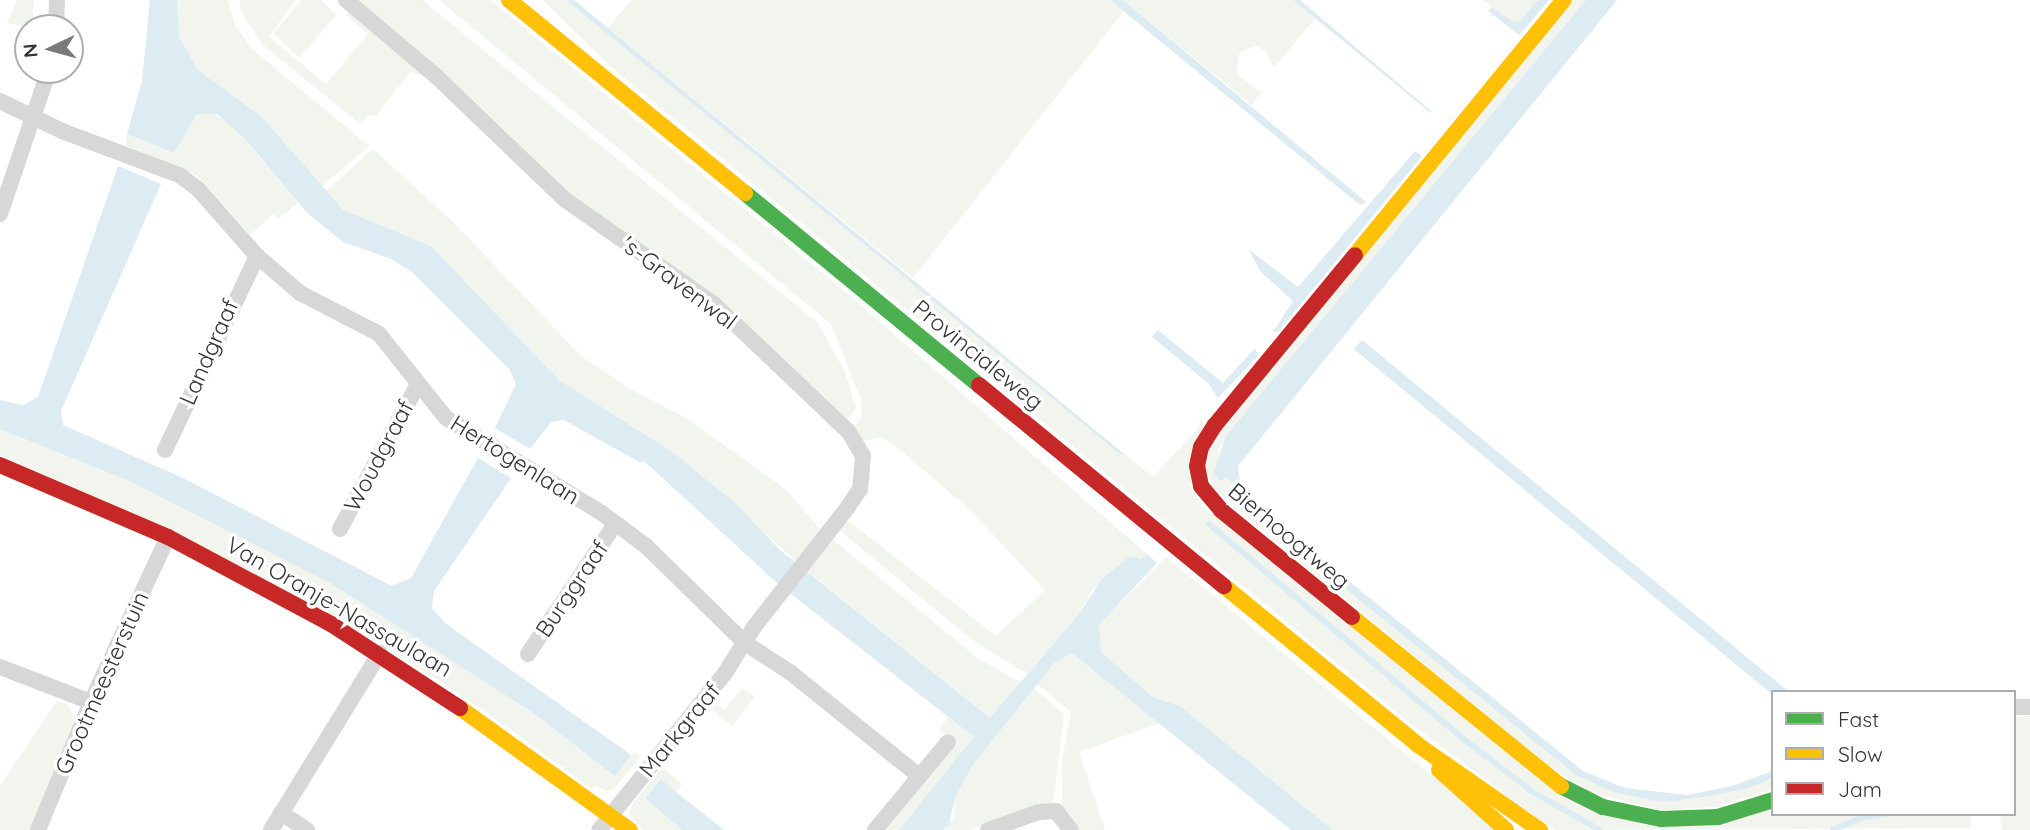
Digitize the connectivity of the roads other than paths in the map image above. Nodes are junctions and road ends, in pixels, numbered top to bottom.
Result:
1 (346, 0) edge
2 (509, 0) edge
3 (1564, 0) edge
4 (45, 84) edge
5 (0, 100) edge
6 (33, 117) junction
7 (0, 214) edge
8 (257, 256) junction
9 (418, 384) junction
10 (165, 450) dead end
11 (0, 465) edge
12 (615, 524) junction
13 (340, 529) dead end
14 (168, 537) junction
15 (745, 643) junction
16 (380, 653) junction
17 (528, 654) dead end
18 (0, 667) edge
19 (90, 702) junction
20 (948, 743) dead end
21 (1418, 745) junction
22 (919, 776) junction
23 (1771, 801) edge
24 (281, 813) junction
25 (612, 814) junction
26 (1071, 829) edge
27 (38, 830) edge
28 (271, 830) edge
29 (307, 830) edge
30 (599, 830) edge
31 (630, 830) edge
32 (874, 830) edge
33 (988, 830) edge
34 (1506, 830) edge
35 (1540, 830) edge

1 - 15 street, 's-Gravenwal
2 - 21 street, Provincialeweg
3 - 23 street, Bierhoogtweg
4 - 6 street
5 - 6 street, Hertogenlaan
6 - 7 street
6 - 8 street, Hertogenlaan
8 - 9 street, Hertogenlaan
8 - 10 street, Landgraaf
9 - 12 street, Hertogenlaan
9 - 13 street, Woudgraaf
11 - 14 street, Van Oranje-Nassaulaan
12 - 15 street, Hertogenlaan
12 - 17 street, Burggraaf
14 - 16 street, Van Oranje-Nassaulaan
14 - 19 street, Grootmeesterstuin
15 - 22 street, Hertogenlaan
15 - 25 street, Markgraaf
16 - 24 street
16 - 25 street, Van Oranje-Nassaulaan
18 - 19 street
19 - 27 street, Grootmeesterstuin
20 - 22 street
21 - 34 street, Provincialeweg
21 - 35 street, Provincialeweg
22 - 32 street
24 - 28 street
24 - 29 street
25 - 30 street, Markgraaf
25 - 31 street, Van Oranje-Nassaulaan
26 - 33 street

